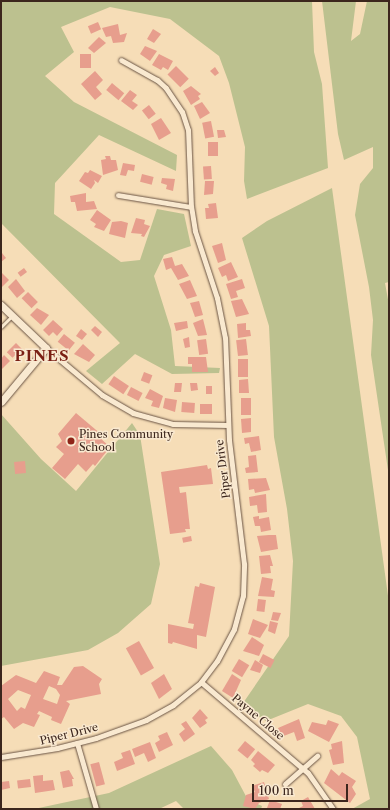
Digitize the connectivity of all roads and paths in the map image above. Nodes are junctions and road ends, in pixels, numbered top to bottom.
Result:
1 (121, 60) dead end
2 (118, 195) dead end
3 (191, 207) junction
4 (1, 305) edge
5 (12, 316) junction
6 (1, 327) edge
7 (46, 348) junction
8 (1, 402) edge
9 (228, 425) junction
10 (201, 682) junction
11 (77, 744) junction
12 (317, 756) dead end
13 (1, 757) edge
14 (302, 768) junction
15 (286, 784) dead end
16 (96, 809) edge
17 (333, 809) edge

1 - 3 street, Piper Drive
2 - 3 street
3 - 9 street, Piper Drive
4 - 5 street
5 - 6 lane
5 - 7 street
7 - 8 street
7 - 9 street
9 - 10 street, Piper Drive
10 - 11 street, Piper Drive
10 - 14 street, Payne Close
11 - 13 street, Piper Drive
11 - 16 street
12 - 14 street
14 - 15 street
14 - 17 street, Payne Close

